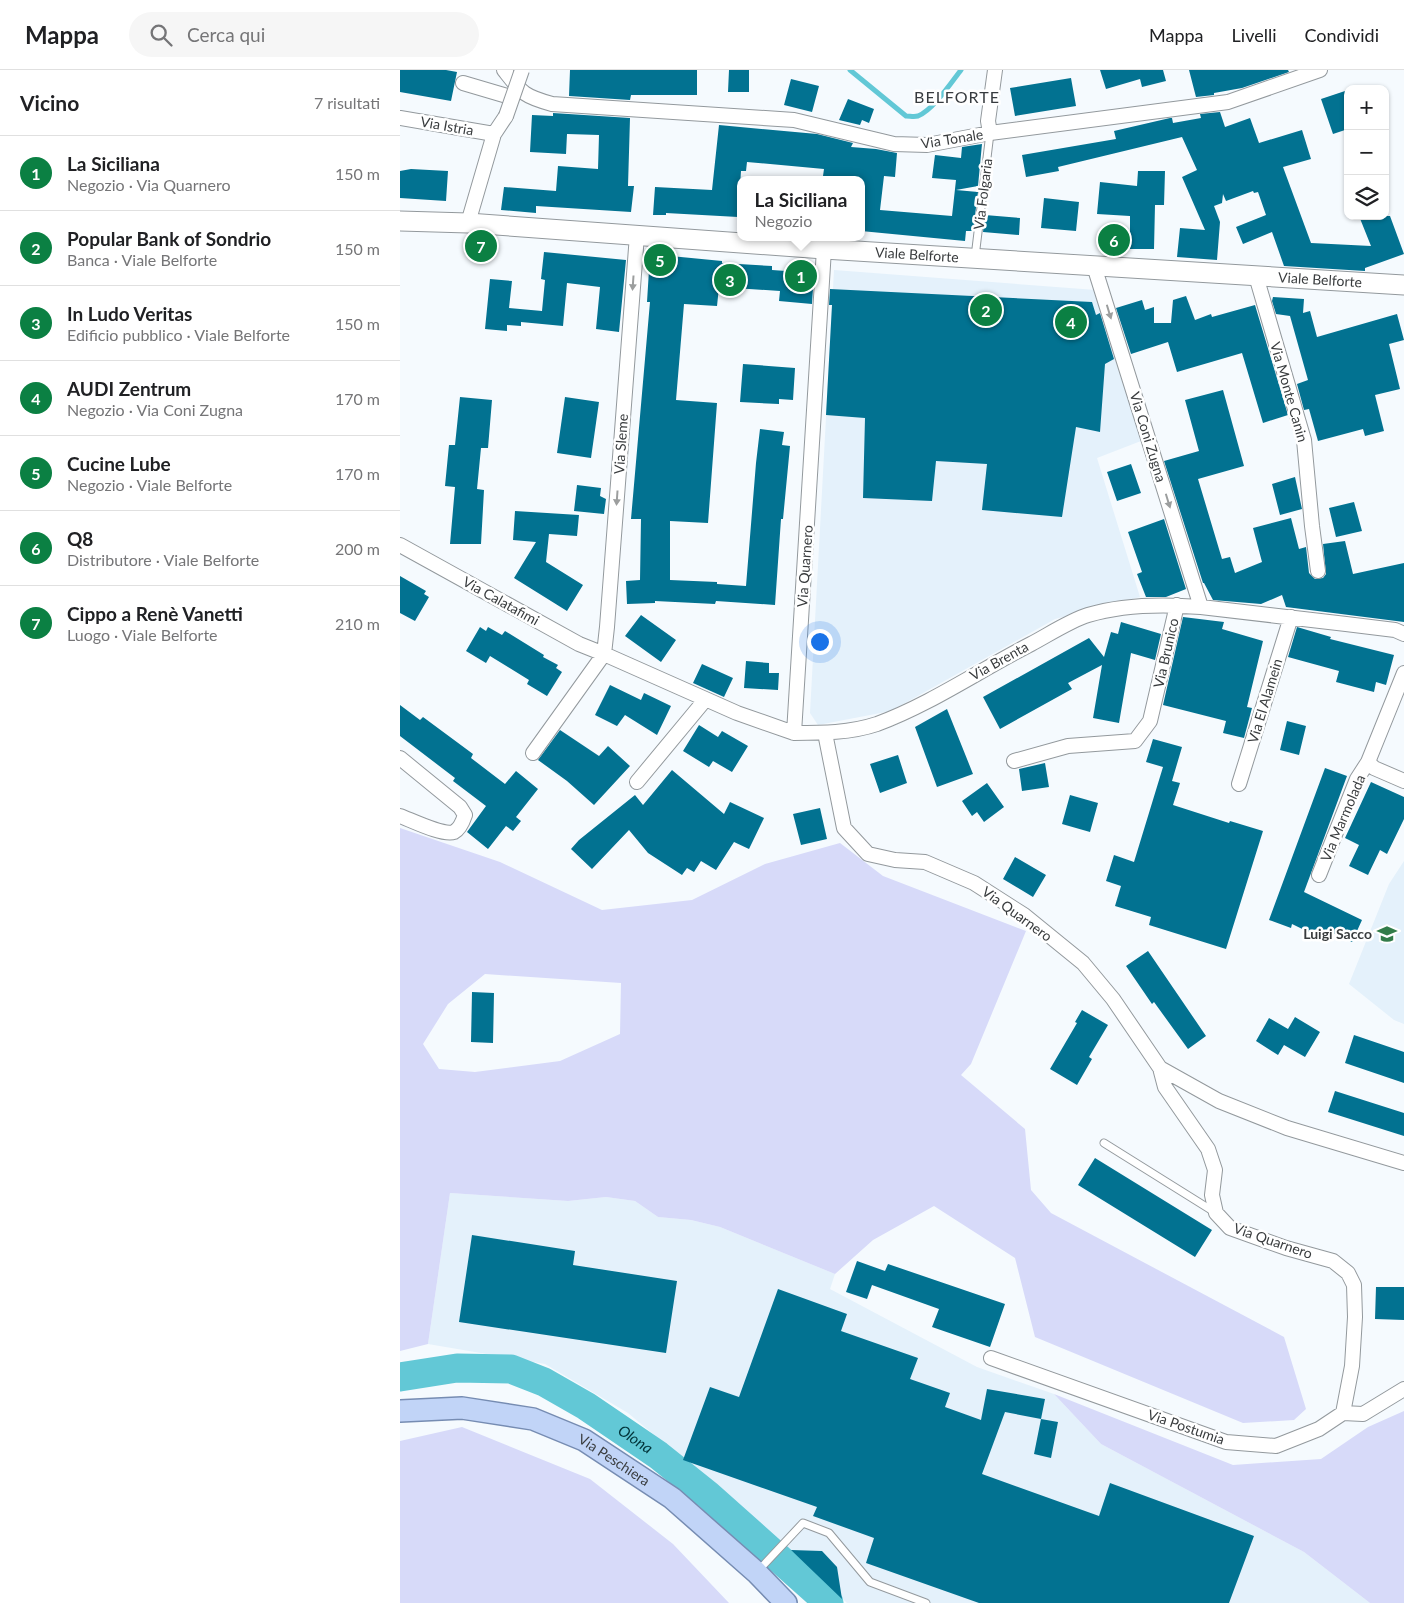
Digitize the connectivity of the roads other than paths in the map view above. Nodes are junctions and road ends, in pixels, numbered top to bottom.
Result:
1 (504, 70) edge
2 (522, 70) edge
3 (995, 70) edge
4 (1320, 70) edge
5 (462, 83) dead end
6 (507, 96) dead end
7 (400, 118) edge
8 (990, 133) junction
9 (494, 134) junction
10 (400, 221) edge
11 (468, 223) junction
12 (637, 235) junction
13 (824, 249) junction
14 (975, 258) junction
15 (1094, 266) junction
16 (1256, 276) junction
17 (1404, 285) edge
18 (400, 544) edge
19 (1318, 571) dead end
20 (1177, 605) junction
21 (1201, 607) junction
22 (1291, 617) junction
23 (1404, 634) edge
24 (604, 654) junction
25 (1404, 673) edge
26 (705, 700) junction
27 (825, 732) junction
28 (794, 734) junction
29 (534, 753) dead end
30 (400, 758) edge
31 (1014, 761) dead end
32 (1368, 762) junction
33 (1404, 781) edge
34 (637, 782) dead end
35 (1239, 784) dead end
36 (400, 816) edge
37 (1319, 875) dead end
38 (1160, 1068) junction
39 (1104, 1143) dead end
40 (1404, 1163) edge
41 (1216, 1214) junction
42 (991, 1358) dead end
43 (1404, 1389) edge
44 (400, 1411) edge
45 (1343, 1413) junction
46 (760, 1569) junction
47 (786, 1603) edge
48 (926, 1603) edge

1 - 8 street, Via Tonale
2 - 9 street, bridge
3 - 8 street, Via Folgaria
4 - 8 street, Via Tonale
5 - 6 street
7 - 9 street, Via Istria
8 - 14 lane, Via Folgaria
9 - 11 street
10 - 11 main road, Viale Belforte
11 - 12 main road, Viale Belforte
12 - 13 main road, Viale Belforte
12 -> 24 street, Via Sleme
13 - 14 main road, Viale Belforte
13 - 28 street, Via Quarnero
14 - 15 main road, Viale Belforte
15 - 16 main road, Viale Belforte
15 -> 21 street, Via Coni Zugna
16 - 17 main road, Viale Belforte
16 - 19 street, Via Monte Canin
18 - 24 street, Via Calatafimi
20 - 21 street, Via Brunico
20 - 27 street, Via Brenta
20 - 31 street, Via Brunico
21 - 22 street, Via Brunico
22 - 23 street, Via Brunico
22 - 35 street, Via El Alamein
24 - 26 street, Via Calatafimi
24 - 29 street
25 - 32 street, Via Marmolada
26 - 28 street, Via Calatafimi
26 - 34 street
27 - 28 street
27 - 38 street, Via Quarnero
30 - 36 street
32 - 33 street, Via Marmolada
32 - 37 street, Via Marmolada
38 - 40 street, Via Quarnero
38 - 41 street, Via Quarnero
39 - 41 lane
41 - 45 street, Via Quarnero
42 - 45 street, Via Postumia
43 - 45 street, Via Postumia
44 - 46 main road, Via Peschiera
46 - 47 main road, Via Peschiera
46 - 48 lane

